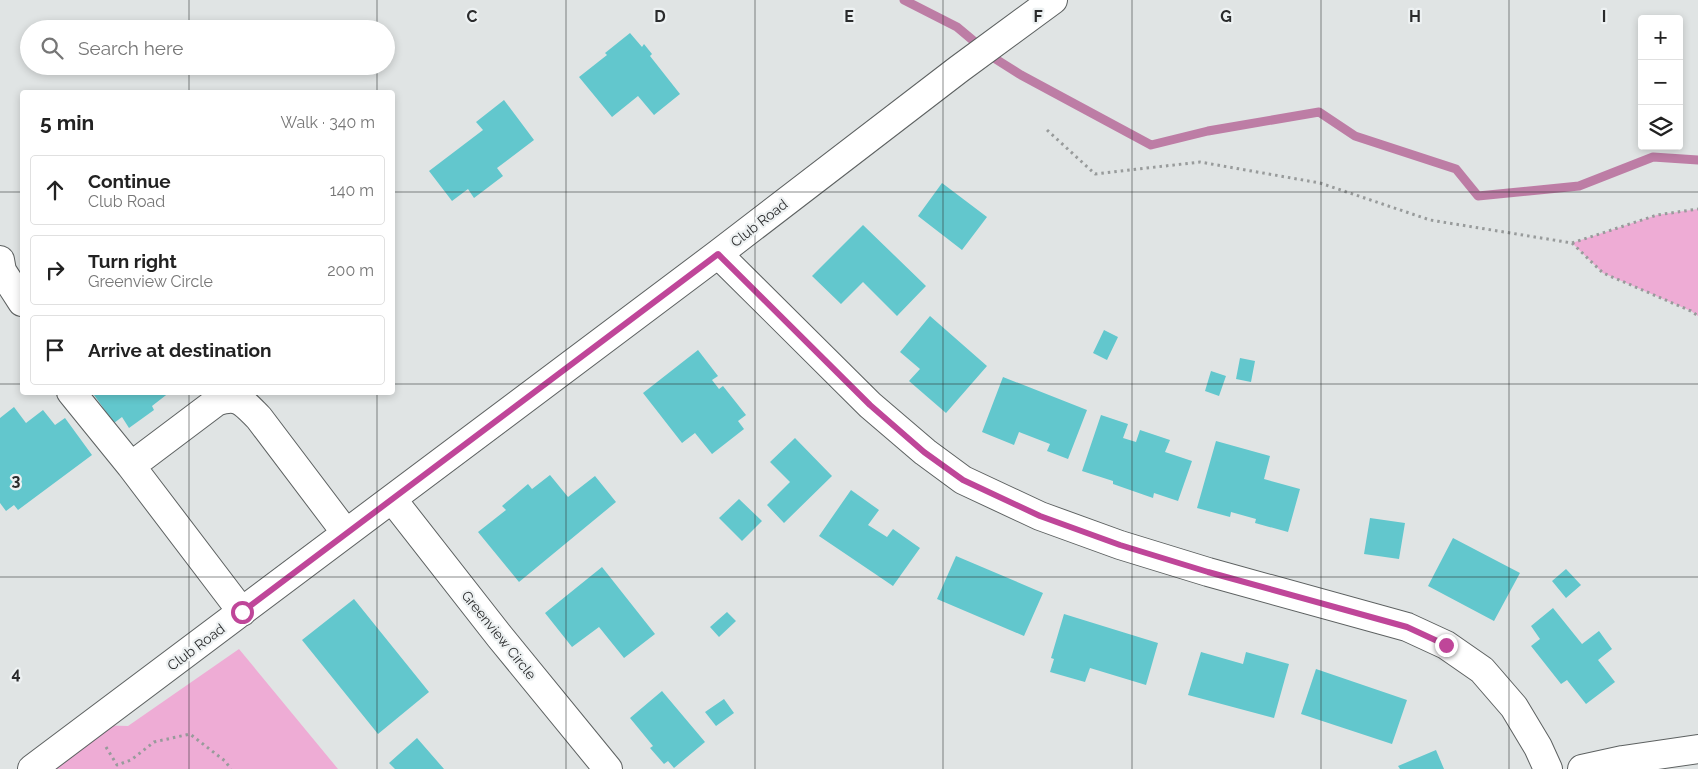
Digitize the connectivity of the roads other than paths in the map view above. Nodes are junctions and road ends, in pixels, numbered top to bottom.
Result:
1 (1053, 0) edge
2 (718, 254) junction
3 (0, 260) edge
4 (20, 299) edge
5 (73, 395) edge
6 (131, 466) junction
7 (392, 499) junction
8 (346, 533) junction
9 (242, 612) junction
10 (1698, 749) edge
11 (32, 769) edge
12 (608, 769) edge
13 (1548, 769) edge
14 (1582, 769) edge

1 - 2 street, Club Road
2 - 7 street, Club Road
2 - 13 street
3 - 4 street
5 - 6 street
6 - 8 street
6 - 9 street
7 - 8 street, Club Road
7 - 12 street, Greenview Circle
8 - 9 street, Club Road
9 - 11 street, Club Road
10 - 14 street

